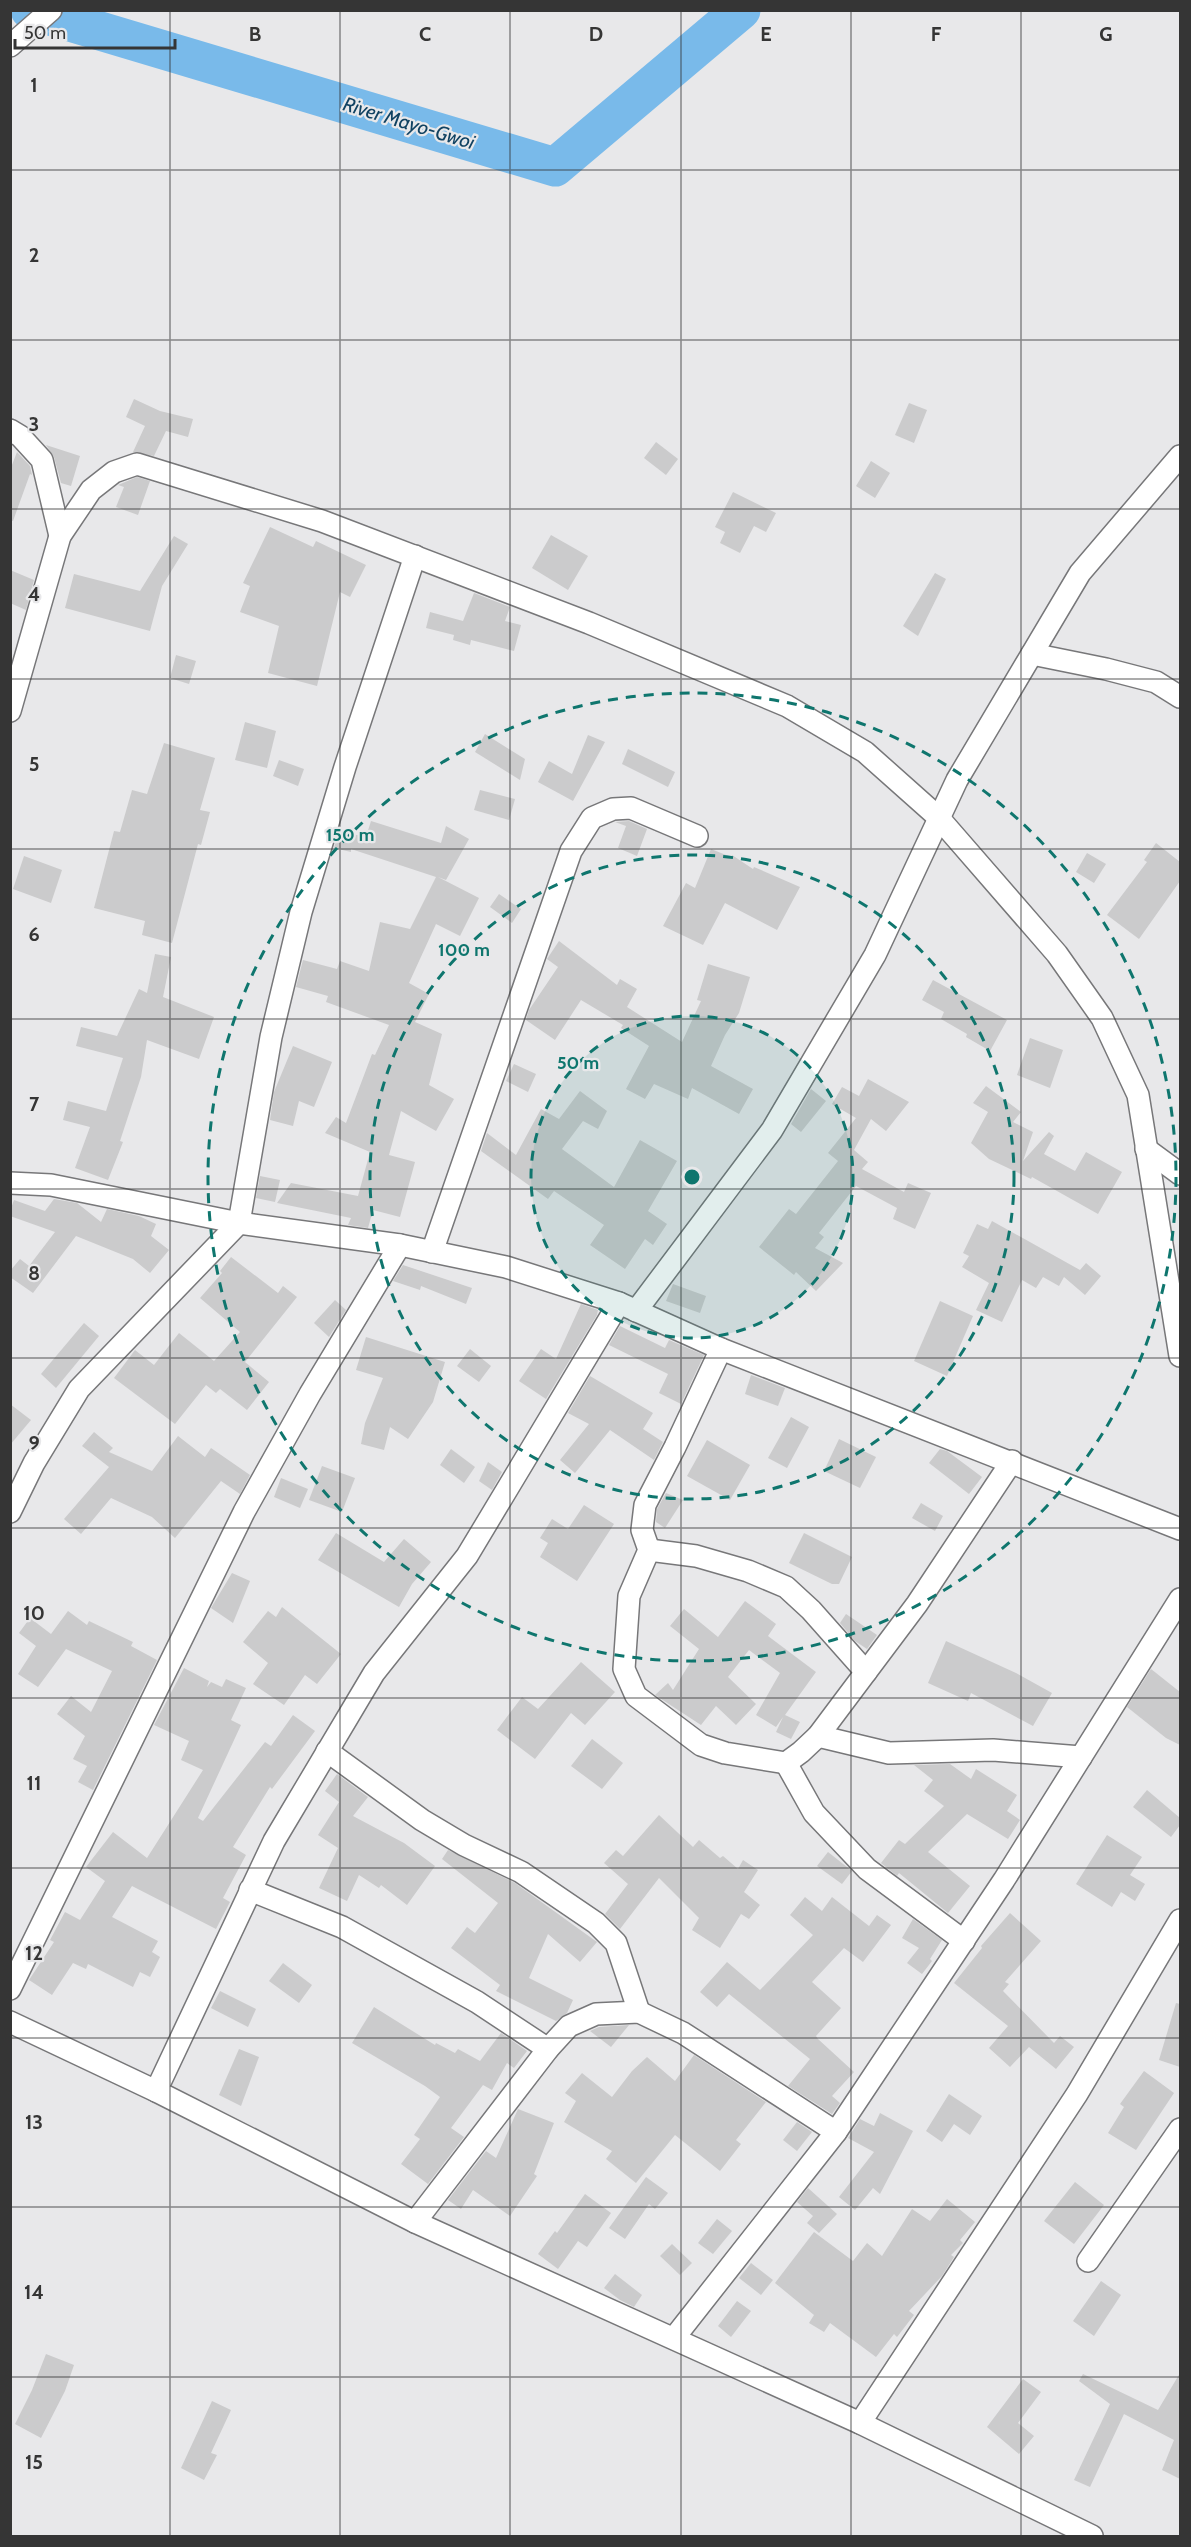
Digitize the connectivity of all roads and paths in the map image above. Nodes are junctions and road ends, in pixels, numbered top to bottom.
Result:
1 (51, 10) edge
2 (10, 46) edge
3 (10, 430) edge
4 (1180, 456) edge
5 (60, 536) junction
6 (415, 556) junction
7 (1032, 654) junction
8 (1180, 697) edge
9 (10, 711) edge
10 (938, 817) junction
11 (697, 836) dead end
12 (1146, 1149) junction
13 (1180, 1174) edge
14 (10, 1183) edge
15 (239, 1223) junction
16 (400, 1245) junction
17 (432, 1252) junction
18 (628, 1307) junction
19 (721, 1349) junction
20 (1180, 1356) edge
21 (1012, 1461) junction
22 (10, 1512) edge
23 (1180, 1528) edge
24 (649, 1550) junction
25 (1180, 1599) edge
26 (866, 1672) junction
27 (818, 1736) junction
28 (327, 1751) junction
29 (1081, 1757) junction
30 (786, 1763) junction
31 (250, 1890) junction
32 (1180, 1920) edge
33 (964, 1941) junction
34 (10, 1989) edge
35 (639, 2012) junction
36 (10, 2022) edge
37 (548, 2049) junction
38 (156, 2091) junction
39 (1180, 2129) edge
40 (836, 2132) junction
41 (415, 2222) junction
42 (1088, 2261) dead end
43 (674, 2338) junction
44 (860, 2423) junction
45 (1092, 2536) edge

1 - 2 street
3 - 5 street
4 - 7 street
5 - 6 street
5 - 9 street
6 - 10 street
6 - 15 street
7 - 8 street
7 - 10 street
10 - 12 street
10 - 18 street
11 - 17 street
12 - 13 street
12 - 20 street
14 - 15 street
15 - 16 street
15 - 22 street
16 - 17 street
16 - 34 street
17 - 18 street
18 - 19 street
18 - 28 street
19 - 21 street
19 - 24 street
21 - 23 street
21 - 26 street
24 - 26 street
24 - 30 street
25 - 29 street
26 - 27 street
27 - 29 street
27 - 30 street
28 - 31 street
28 - 35 street
29 - 33 street
30 - 33 street
31 - 37 street
31 - 38 street
32 - 44 street
33 - 40 street
35 - 37 street
35 - 40 street
36 - 38 street
37 - 41 street
38 - 41 street
39 - 42 street
40 - 43 street
41 - 43 street
43 - 44 street
44 - 45 street

